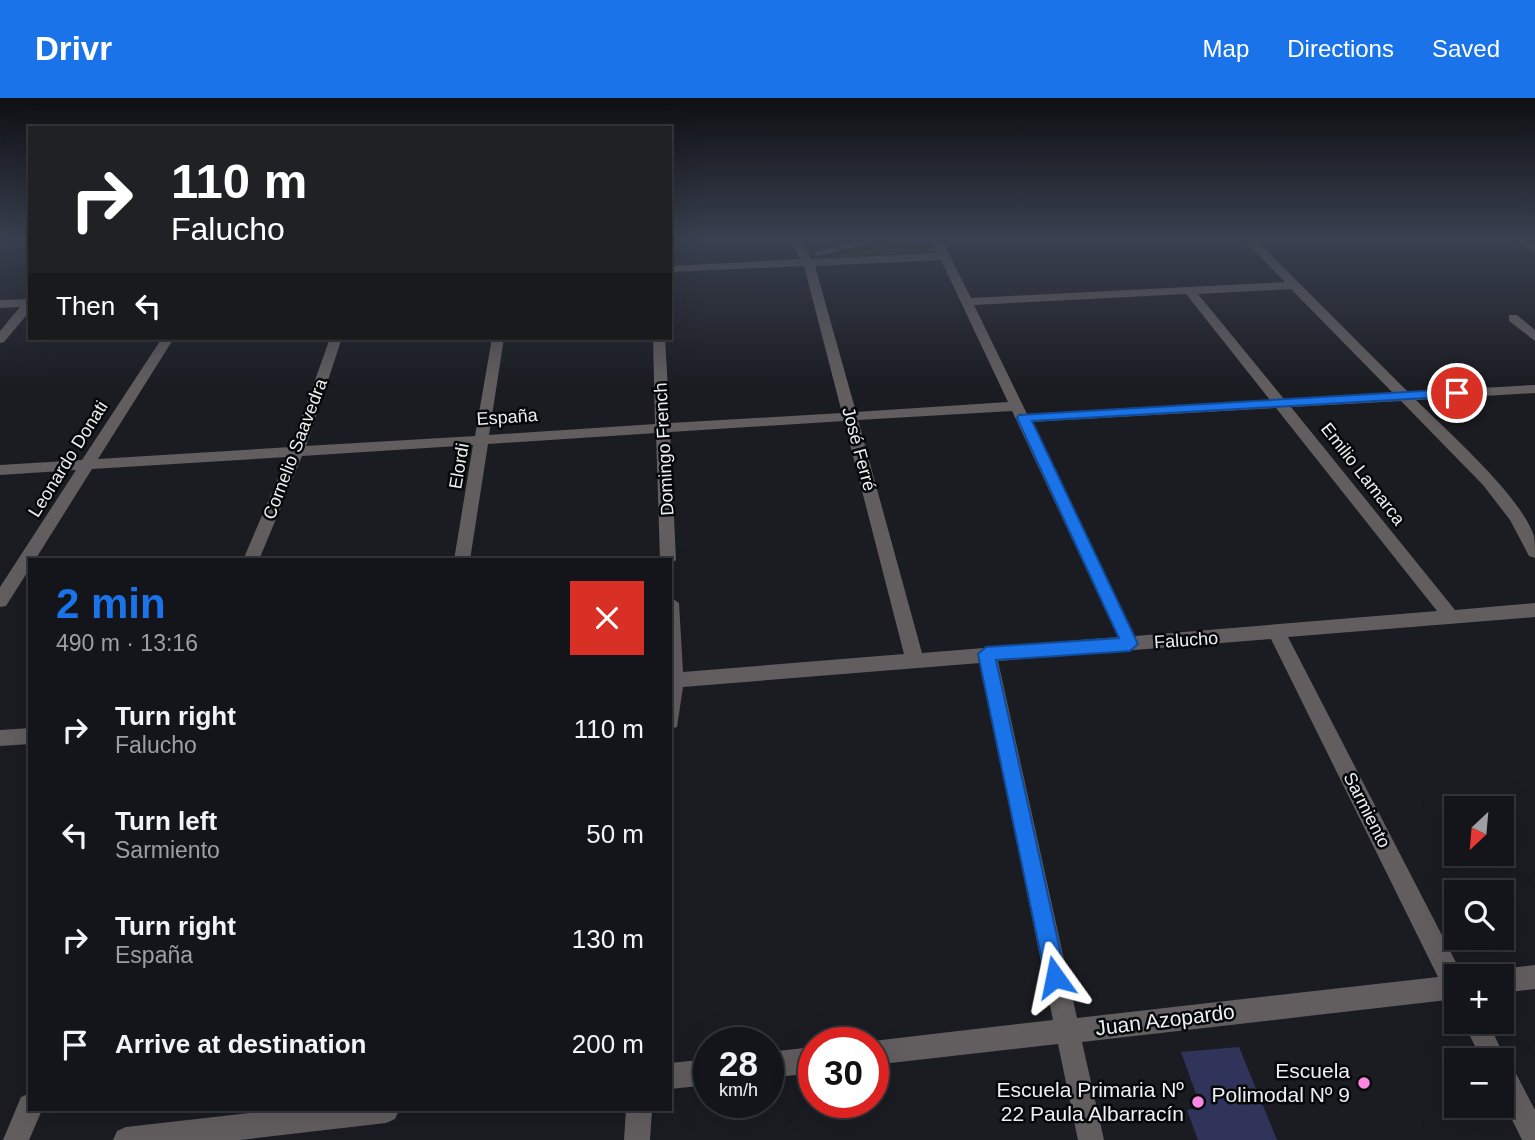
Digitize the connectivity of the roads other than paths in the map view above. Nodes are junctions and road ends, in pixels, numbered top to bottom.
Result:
1 (810, 289) edge
2 (962, 289) edge
3 (1231, 289) edge
4 (1298, 289) edge
5 (1190, 291) junction
6 (968, 302) junction
7 (28, 303) edge
8 (0, 304) edge
9 (28, 305) edge
10 (1513, 318) dead end
11 (1535, 337) edge
12 (0, 339) edge
13 (166, 340) edge
14 (335, 340) edge
15 (498, 340) edge
16 (659, 340) edge
17 (1535, 389) edge
18 (1405, 396) junction
19 (1282, 404) junction
20 (1020, 412) junction
21 (849, 414) junction
22 (663, 426) junction
23 (484, 438) junction
24 (297, 450) junction
25 (88, 463) junction
26 (0, 470) edge
27 (1535, 552) edge
28 (252, 558) edge
29 (462, 558) edge
30 (668, 558) edge
31 (0, 601) edge
32 (1535, 610) edge
33 (1451, 617) junction
34 (1277, 633) junction
35 (1130, 644) junction
36 (986, 654) junction
37 (915, 660) junction
38 (672, 681) edge
39 (28, 736) edge
40 (0, 738) edge
41 (1444, 964) edge
42 (1535, 977) edge
43 (1514, 980) edge
44 (1444, 988) edge
45 (1066, 1031) junction
46 (889, 1051) edge
47 (693, 1074) edge
48 (672, 1076) edge
49 (1514, 1096) edge
50 (28, 1111) edge
51 (377, 1111) edge
52 (639, 1111) edge
53 (1535, 1137) edge
54 (16, 1140) edge
55 (126, 1140) edge
56 (637, 1140) edge
57 (1091, 1140) edge

1 - 21 street, José Ferré
2 - 6 street
3 - 5 street
4 - 18 street
5 - 6 street
5 - 19 street, Emilio Lamarca
6 - 20 street
7 - 8 street
9 - 12 street
10 - 11 street
13 - 25 street, Leonardo Donati
14 - 24 street, Cornelio Saavedra
15 - 23 street, Elordi
16 - 22 street, Domingo French
17 - 18 street, España
18 - 19 street, España
18 - 27 street
19 - 20 street, España
19 - 33 street, Emilio Lamarca
20 - 21 street, España
20 - 35 street
21 - 22 street, España
21 - 37 street, José Ferré
22 - 23 street, España
22 - 30 street, Domingo French
23 - 24 street, España
23 - 29 street, Elordi
24 - 25 street, España
24 - 28 street, Cornelio Saavedra
25 - 26 street, España
25 - 31 street, Leonardo Donati
32 - 33 street, Falucho
33 - 34 street, Falucho
34 - 35 street, Falucho
34 - 41 street, Sarmiento
35 - 36 street, Falucho
36 - 37 street, Falucho
36 - 45 street
37 - 38 street, Falucho
39 - 40 street
42 - 43 street
44 - 45 street, Juan Azopardo
45 - 46 street, Juan Azopardo
45 - 57 street
47 - 48 street
49 - 53 street
50 - 54 street
51 - 55 street
52 - 56 street

